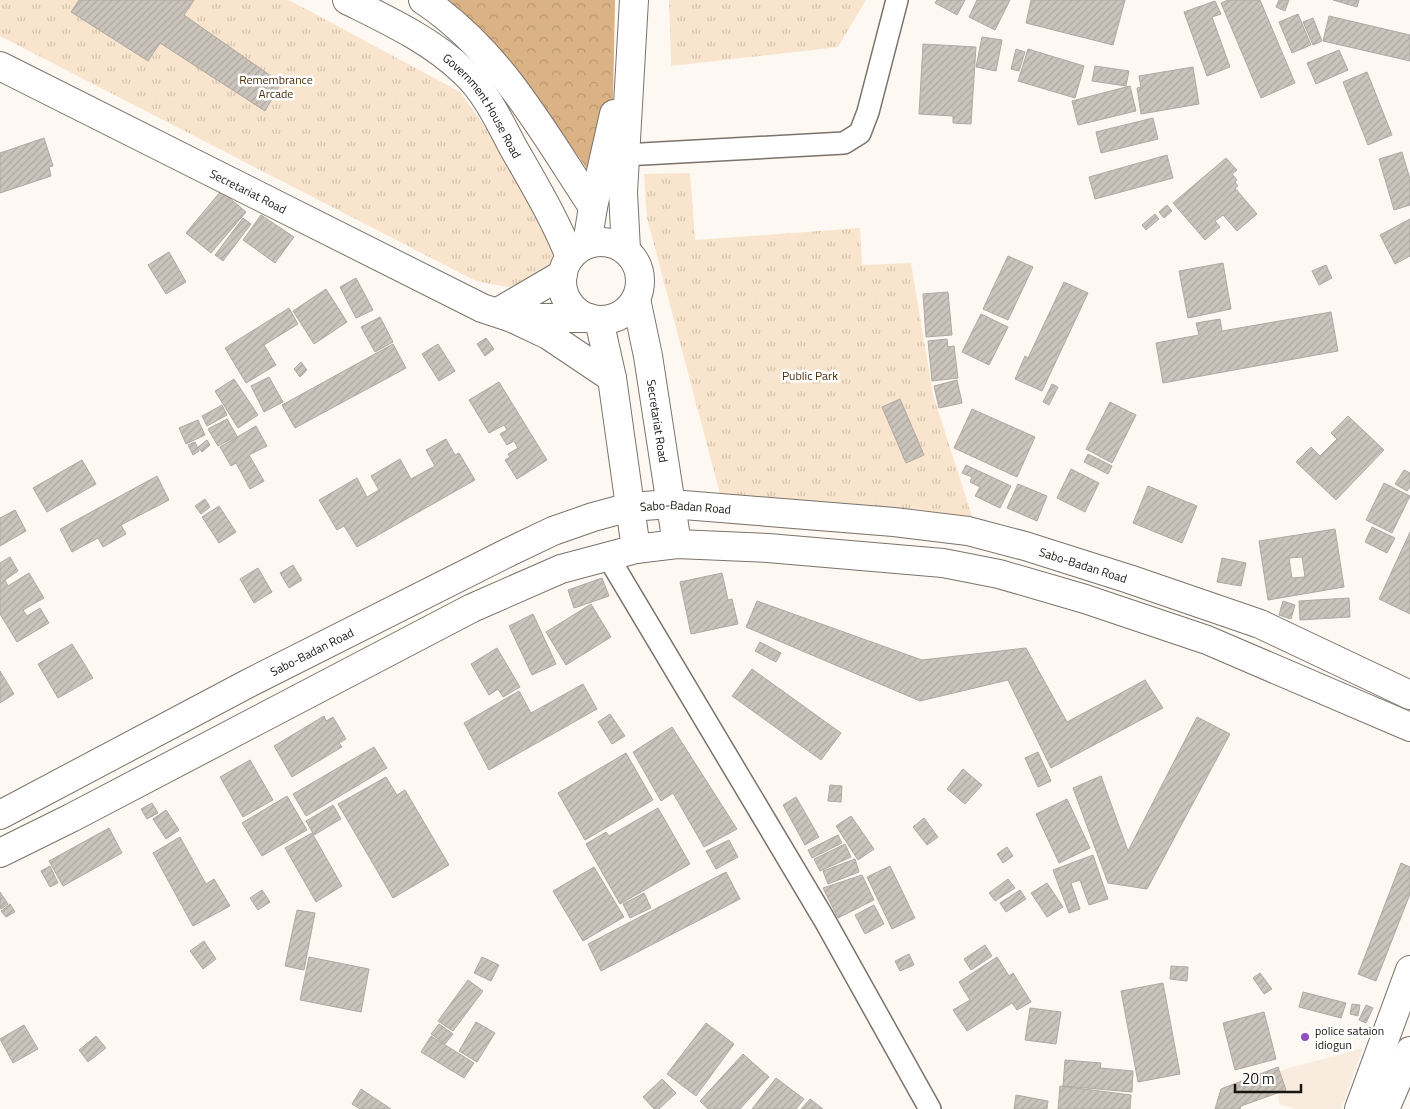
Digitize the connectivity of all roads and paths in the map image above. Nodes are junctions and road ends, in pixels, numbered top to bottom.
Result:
1 (347, 0) edge
2 (423, 0) edge
3 (619, 0) edge
4 (634, 0) edge
5 (897, 0) edge
6 (0, 66) edge
7 (624, 155) junction
8 (593, 207) junction
9 (626, 250) junction
10 (573, 258) junction
11 (636, 299) junction
12 (505, 315) junction
13 (594, 319) junction
14 (612, 378) junction
15 (672, 504) junction
16 (630, 508) junction
17 (677, 544) junction
18 (636, 549) junction
19 (607, 555) junction
20 (250, 683) junction
21 (1385, 684) junction
22 (1410, 695) edge
23 (266, 714) junction
24 (1398, 725) edge
25 (0, 814) edge
26 (0, 852) edge
27 (1410, 970) edge
28 (1410, 1051) edge
29 (930, 1109) edge
30 (1359, 1109) edge
31 (1385, 1109) edge

1 - 10 main road, Government House Road
2 - 8 main road
3 - 8 main road
4 - 7 main road
5 - 7 street
6 - 12 main road, Secretariat Road
7 - 9 main road
8 - 10 main road
9 - 10 main road
9 - 11 main road
10 - 12 main road
10 - 13 main road
11 - 13 main road
11 - 15 main road, Secretariat Road
12 - 13 main road, Secretariat Road
12 - 14 main road
13 - 14 main road
14 - 16 main road
15 - 16 main road, Sabo-Badan Road
15 - 17 main road, Secretariat Road
15 - 21 main road, Sabo-Badan Road
16 - 18 main road
16 - 20 main road, Sabo-Badan Road
17 - 18 main road
17 - 24 main road
18 - 19 main road
19 - 23 main road
19 - 29 street
20 - 23 main road
20 - 25 main road, Sabo-Badan Road
21 - 22 main road, Sabo-Badan Road
21 - 24 main road
23 - 26 main road
27 - 30 main road
28 - 31 main road

